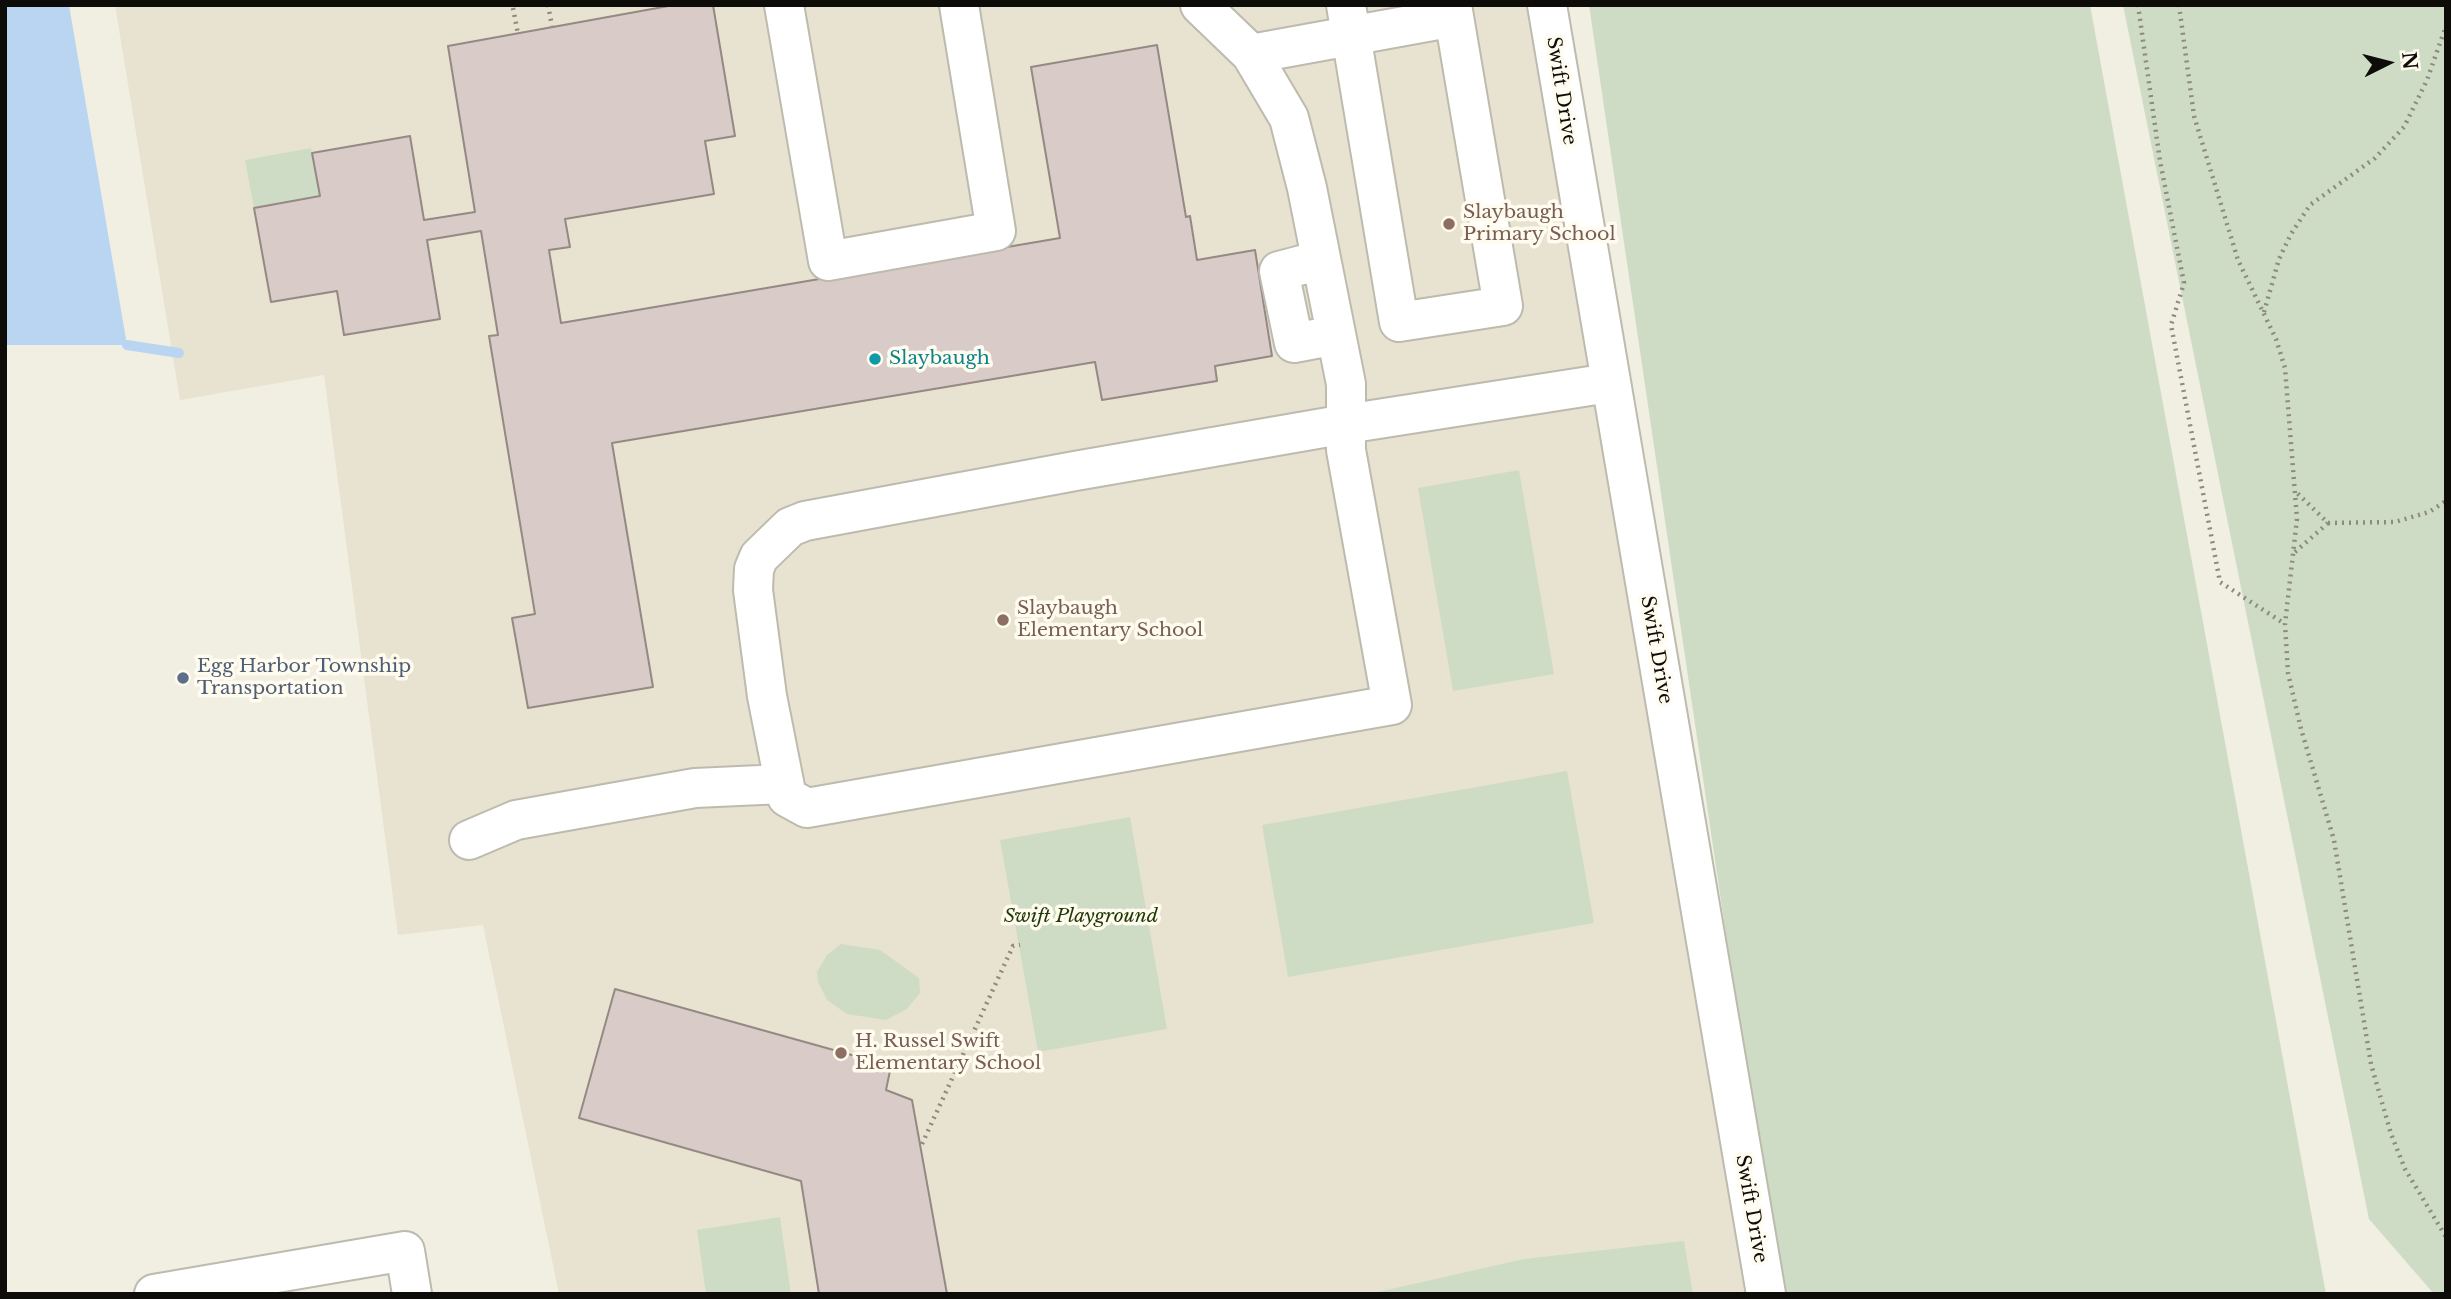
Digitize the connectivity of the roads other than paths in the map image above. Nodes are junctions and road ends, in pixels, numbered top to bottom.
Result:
1 (784, 5) edge
2 (959, 5) edge
3 (1200, 5) edge
4 (1547, 5) edge
5 (1453, 11) edge
6 (1349, 20) edge
7 (1251, 54) junction
8 (1609, 383) junction
9 (1346, 424) junction
10 (783, 785) junction
11 (469, 840) dead end
12 (154, 1294) edge
13 (412, 1294) edge
14 (1766, 1294) edge

1 - 2 street
3 - 7 street
4 - 8 street, Swift Drive
5 - 6 street
5 - 6 street
6 - 7 street
7 - 9 street
8 - 9 street
8 - 14 street, Swift Drive
9 - 10 street
9 - 10 street
10 - 11 street
12 - 13 street

